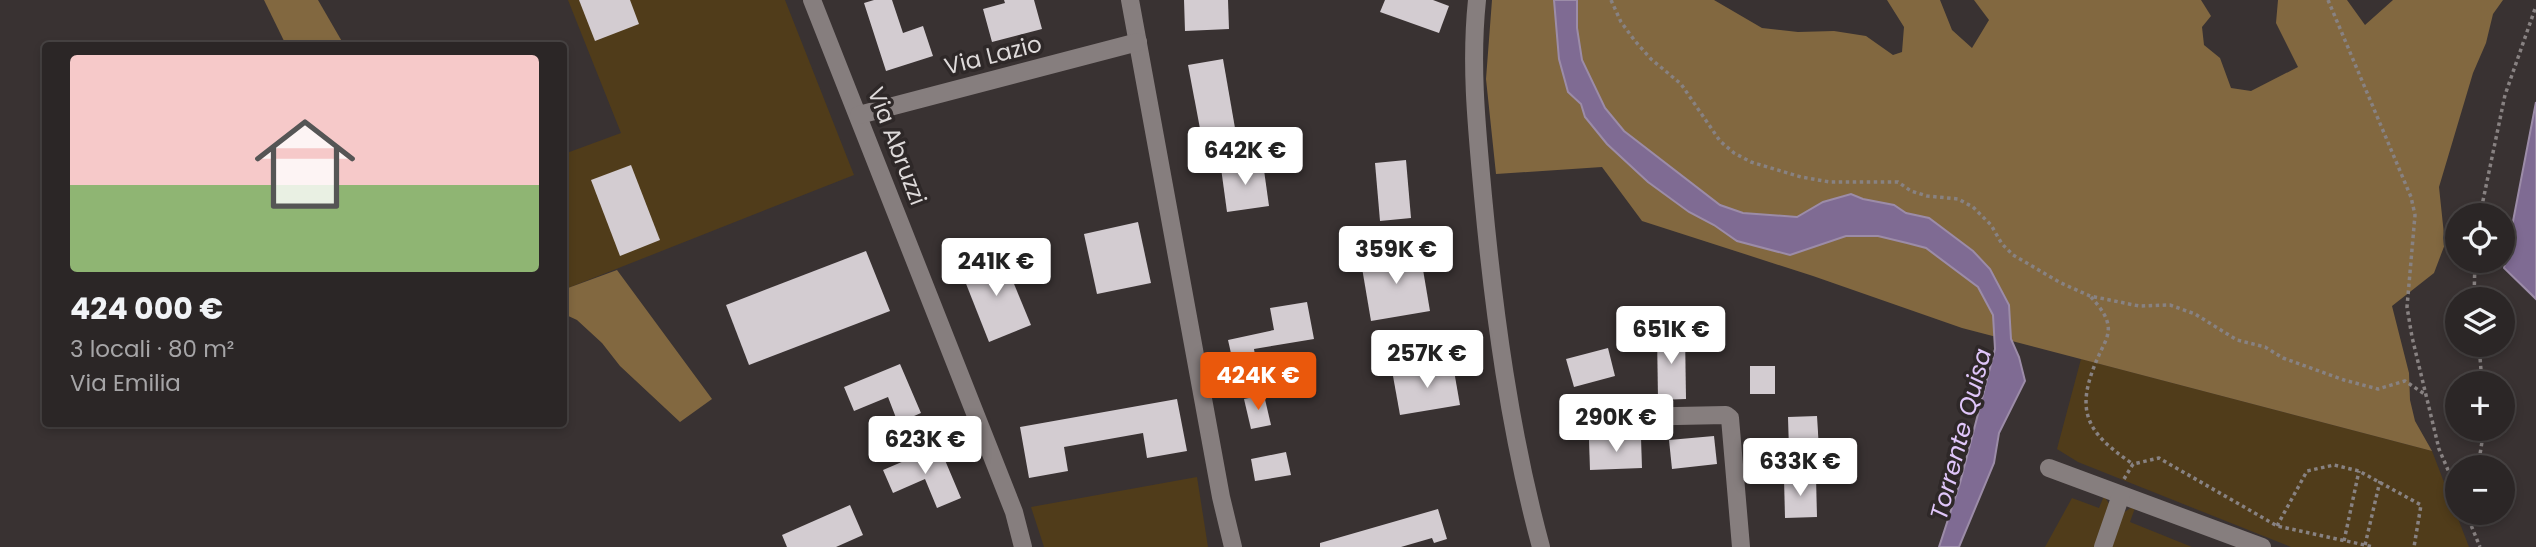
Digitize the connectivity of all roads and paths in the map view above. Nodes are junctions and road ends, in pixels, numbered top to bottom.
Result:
1 (813, 0) edge
2 (1130, 0) edge
3 (1477, 0) edge
4 (1611, 0) edge
5 (2328, 0) edge
6 (2536, 6) edge
7 (1138, 42) junction
8 (859, 115) junction
9 (2482, 203) edge
10 (2090, 296) junction
11 (2426, 395) junction
12 (1627, 417) dead end
13 (2445, 463) edge
14 (2133, 464) junction
15 (2049, 468) dead end
16 (2359, 471) junction
17 (2380, 481) junction
18 (2122, 495) junction
19 (2471, 525) edge
20 (2277, 526) junction
21 (2344, 541) junction
22 (2365, 545) edge
23 (1023, 547) edge
24 (1233, 547) edge
25 (1541, 547) edge
26 (1741, 547) edge
27 (2103, 547) edge
28 (2262, 547) edge
29 (2374, 547) edge
30 (2414, 547) edge
31 (2479, 547) edge

1 - 8 street, Via Abruzzi
2 - 7 street
3 - 25 street
4 - 10 path
5 - 11 path
6 - 9 path
7 - 8 street, Via Lazio
7 - 24 street
8 - 23 street, Via Abruzzi
10 - 11 path
10 - 14 path
11 - 13 path
12 - 26 street
14 - 18 path
14 - 20 path
15 - 18 street
16 - 17 path
16 - 20 path
16 - 21 path
17 - 22 path
17 - 30 path
18 - 27 street
18 - 28 street
19 - 31 path
20 - 21 path
21 - 22 path
22 - 29 path

